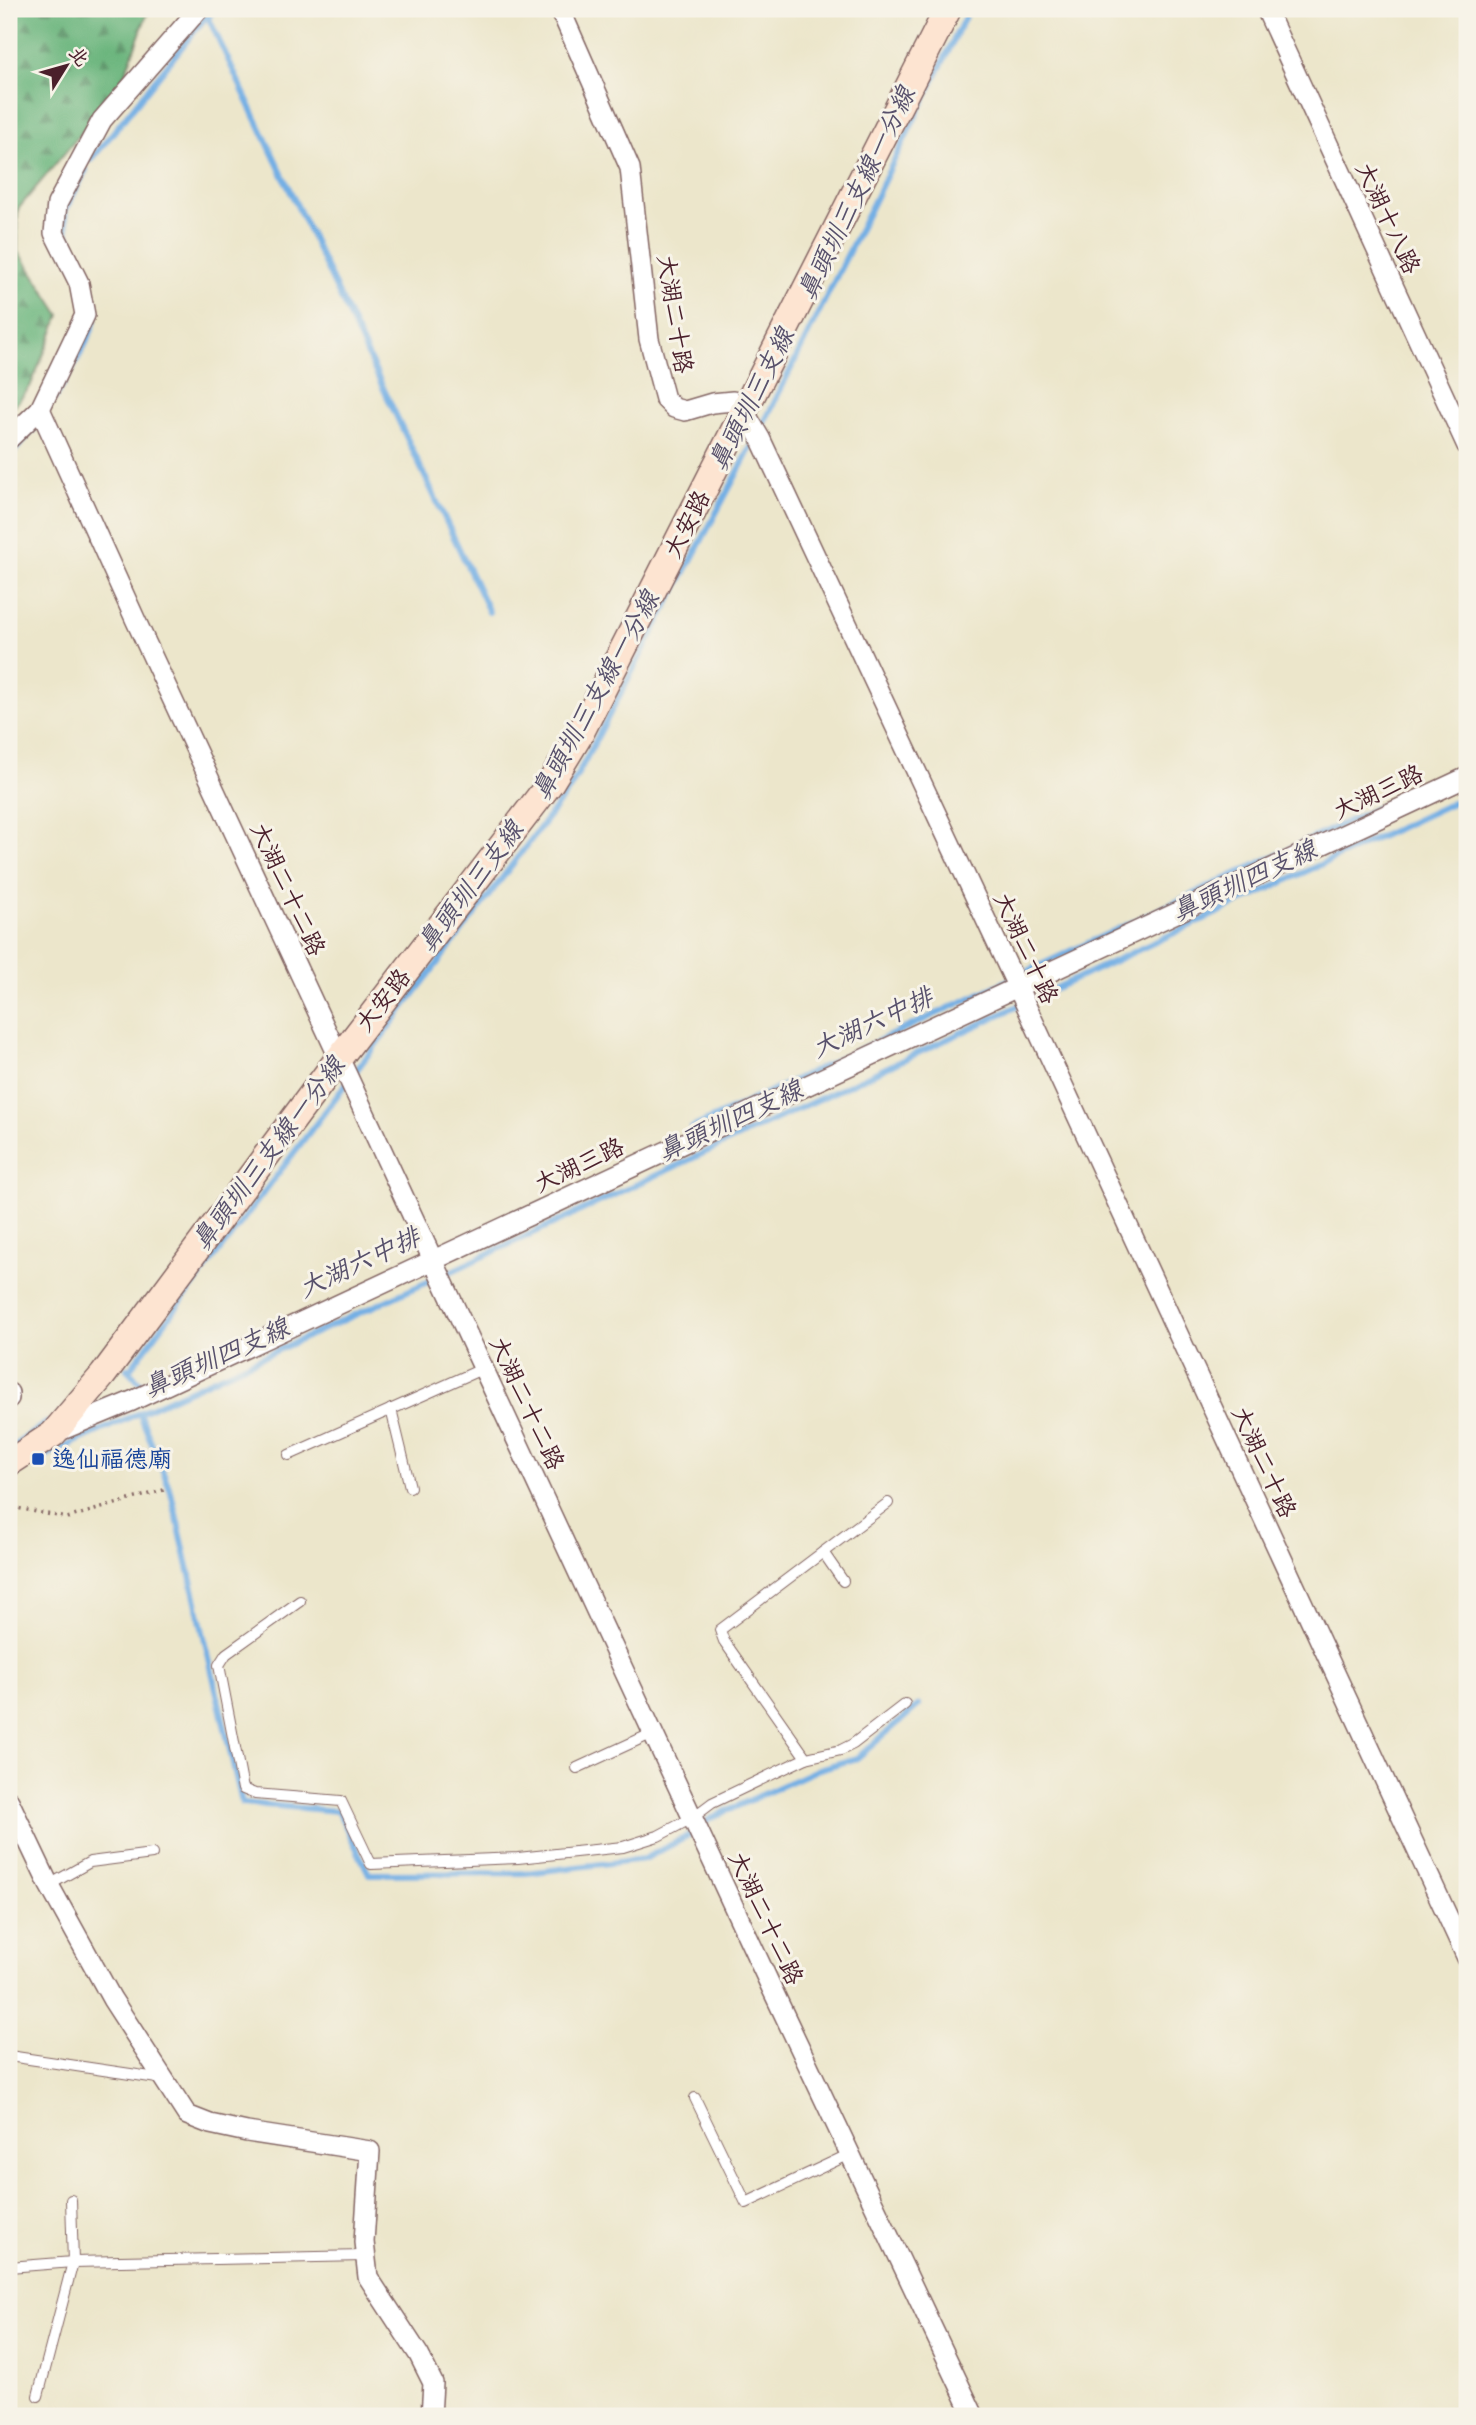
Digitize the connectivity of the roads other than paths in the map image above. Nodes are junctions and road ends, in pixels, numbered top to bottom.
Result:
1 (199, 9) edge
2 (560, 9) edge
3 (948, 9) edge
4 (1265, 9) edge
5 (40, 409) junction
6 (744, 411) junction
7 (9, 439) edge
8 (1467, 446) edge
9 (1467, 777) edge
10 (1017, 986) junction
11 (339, 1058) junction
12 (433, 1261) junction
13 (485, 1368) junction
14 (391, 1409) junction
15 (53, 1434) junction
16 (289, 1455) dead end
17 (9, 1463) edge
18 (410, 1487) dead end
19 (888, 1503) dead end
20 (823, 1552) junction
21 (843, 1581) dead end
22 (300, 1601) dead end
23 (905, 1704) dead end
24 (653, 1733) junction
25 (806, 1758) junction
26 (577, 1768) dead end
27 (9, 1801) edge
28 (692, 1818) junction
29 (152, 1854) dead end
30 (49, 1885) junction
31 (1467, 1958) edge
32 (9, 2056) edge
33 (164, 2078) junction
34 (695, 2098) dead end
35 (850, 2154) junction
36 (71, 2200) dead end
37 (364, 2256) junction
38 (73, 2262) junction
39 (9, 2267) edge
40 (38, 2396) dead end
41 (431, 2416) edge
42 (974, 2416) edge

1 - 5 street
2 - 6 street, 大湖二十路
3 - 6 street, 大安路
4 - 8 street, 大湖十八路
5 - 7 street
5 - 11 street, 大湖二十二路
6 - 10 street, 大湖二十路
6 - 11 street, 大安路
9 - 10 street, 大湖三路
10 - 12 street, 大湖三路
10 - 31 street, 大湖二十路
11 - 12 street, 大湖二十二路
11 - 15 street, 大安路
12 - 13 street, 大湖二十二路
12 - 15 street, 大湖三路
13 - 14 lane
13 - 24 street, 大湖二十二路
14 - 16 lane
14 - 18 lane
15 - 17 street, 大安路
19 - 20 lane
20 - 21 lane
20 - 25 lane
22 - 28 lane
23 - 25 lane
24 - 26 lane
24 - 28 street, 大湖二十二路
25 - 28 lane
27 - 30 street
28 - 35 street, 大湖二十二路
29 - 30 lane
30 - 33 street
32 - 33 lane
33 - 37 street
34 - 35 lane
35 - 42 street, 大湖二十二路
36 - 38 lane
37 - 38 lane
37 - 41 street
38 - 39 lane
38 - 40 lane

